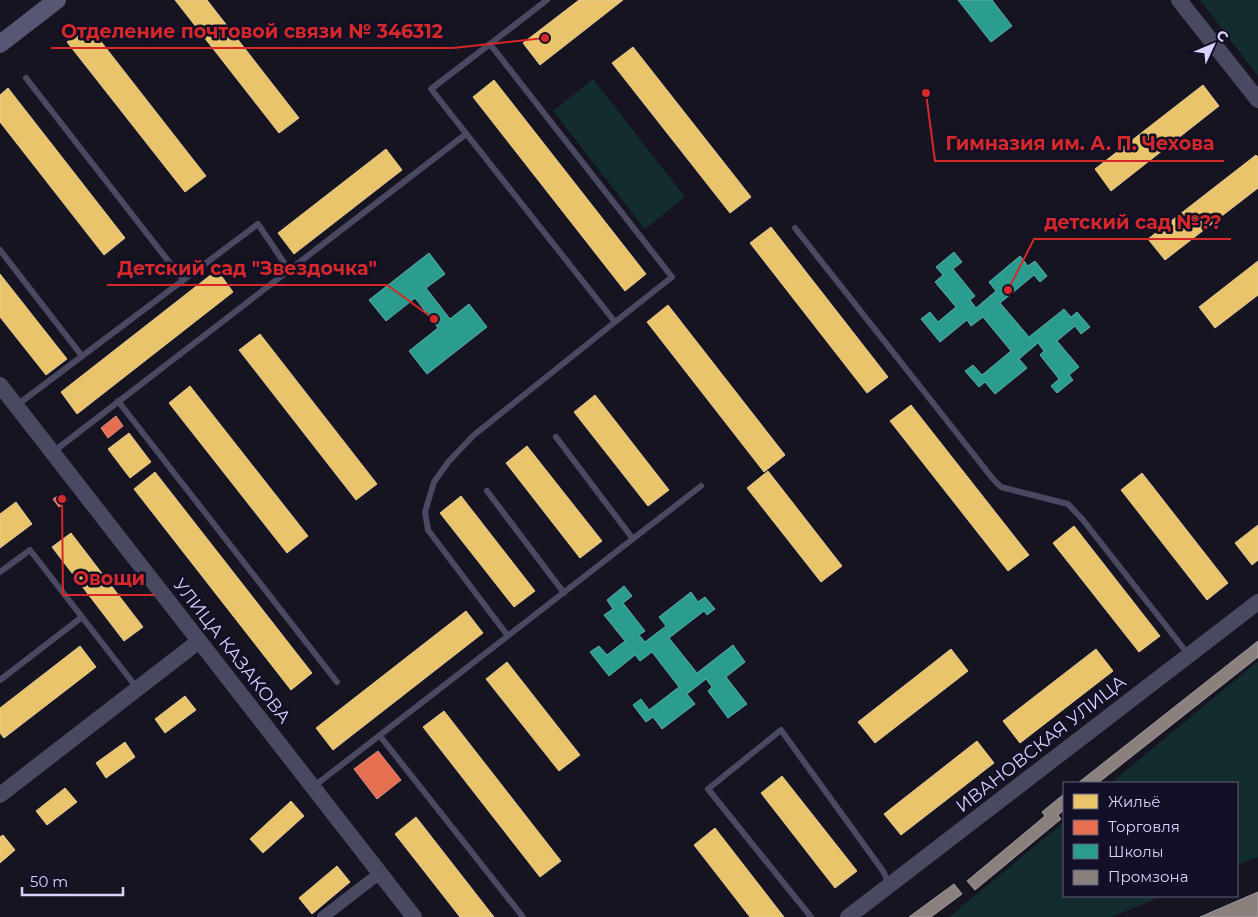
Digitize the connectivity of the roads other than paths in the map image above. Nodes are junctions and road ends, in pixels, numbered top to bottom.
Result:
1 (57, 0) edge
2 (547, 0) edge
3 (1179, 0) edge
4 (0, 44) edge
5 (490, 44) junction
6 (26, 78) dead end
7 (1258, 100) edge
8 (466, 134) junction
9 (795, 228) dead end
10 (0, 250) edge
11 (289, 270) junction
12 (183, 280) junction
13 (615, 322) junction
14 (82, 356) junction
15 (0, 385) edge
16 (118, 402) junction
17 (16, 406) junction
18 (556, 437) dead end
19 (52, 452) junction
20 (701, 486) dead end
21 (487, 491) dead end
22 (633, 539) junction
23 (0, 572) edge
24 (564, 592) junction
25 (1258, 602) edge
26 (82, 617) junction
27 (508, 636) junction
28 (199, 641) junction
29 (1189, 655) junction
30 (0, 680) edge
31 (337, 682) dead end
32 (138, 689) junction
33 (380, 736) junction
34 (313, 787) junction
35 (0, 795) edge
36 (380, 873) junction
37 (889, 886) junction
38 (323, 917) edge
39 (414, 917) edge
40 (523, 917) edge
41 (811, 917) edge
42 (848, 917) edge

1 - 4 main road
2 - 5 lane
3 - 7 street
5 - 8 lane
5 - 13 lane
6 - 12 lane
8 - 11 lane
8 - 13 lane
9 - 29 lane
10 - 14 lane
11 - 12 lane
11 - 16 lane
12 - 14 lane
13 - 27 lane
14 - 17 lane
15 - 17 street, УЛИЦА КАЗАКОВА
16 - 19 lane
16 - 31 lane
17 - 19 street, УЛИЦА КАЗАКОВА
18 - 22 lane
19 - 28 street, УЛИЦА КАЗАКОВА
20 - 22 lane
21 - 24 lane
22 - 24 lane
23 - 26 lane
24 - 27 lane
25 - 29 street, ИВАНОВСКАЯ УЛИЦА
26 - 30 lane
26 - 32 lane
27 - 33 lane
28 - 32 street
28 - 34 street, УЛИЦА КАЗАКОВА
29 - 37 street, ИВАНОВСКАЯ УЛИЦА
32 - 35 street
33 - 34 lane
33 - 40 lane
34 - 36 street, УЛИЦА КАЗАКОВА
36 - 38 street
36 - 39 street, УЛИЦА КАЗАКОВА
37 - 41 lane
37 - 42 street, ИВАНОВСКАЯ УЛИЦА

